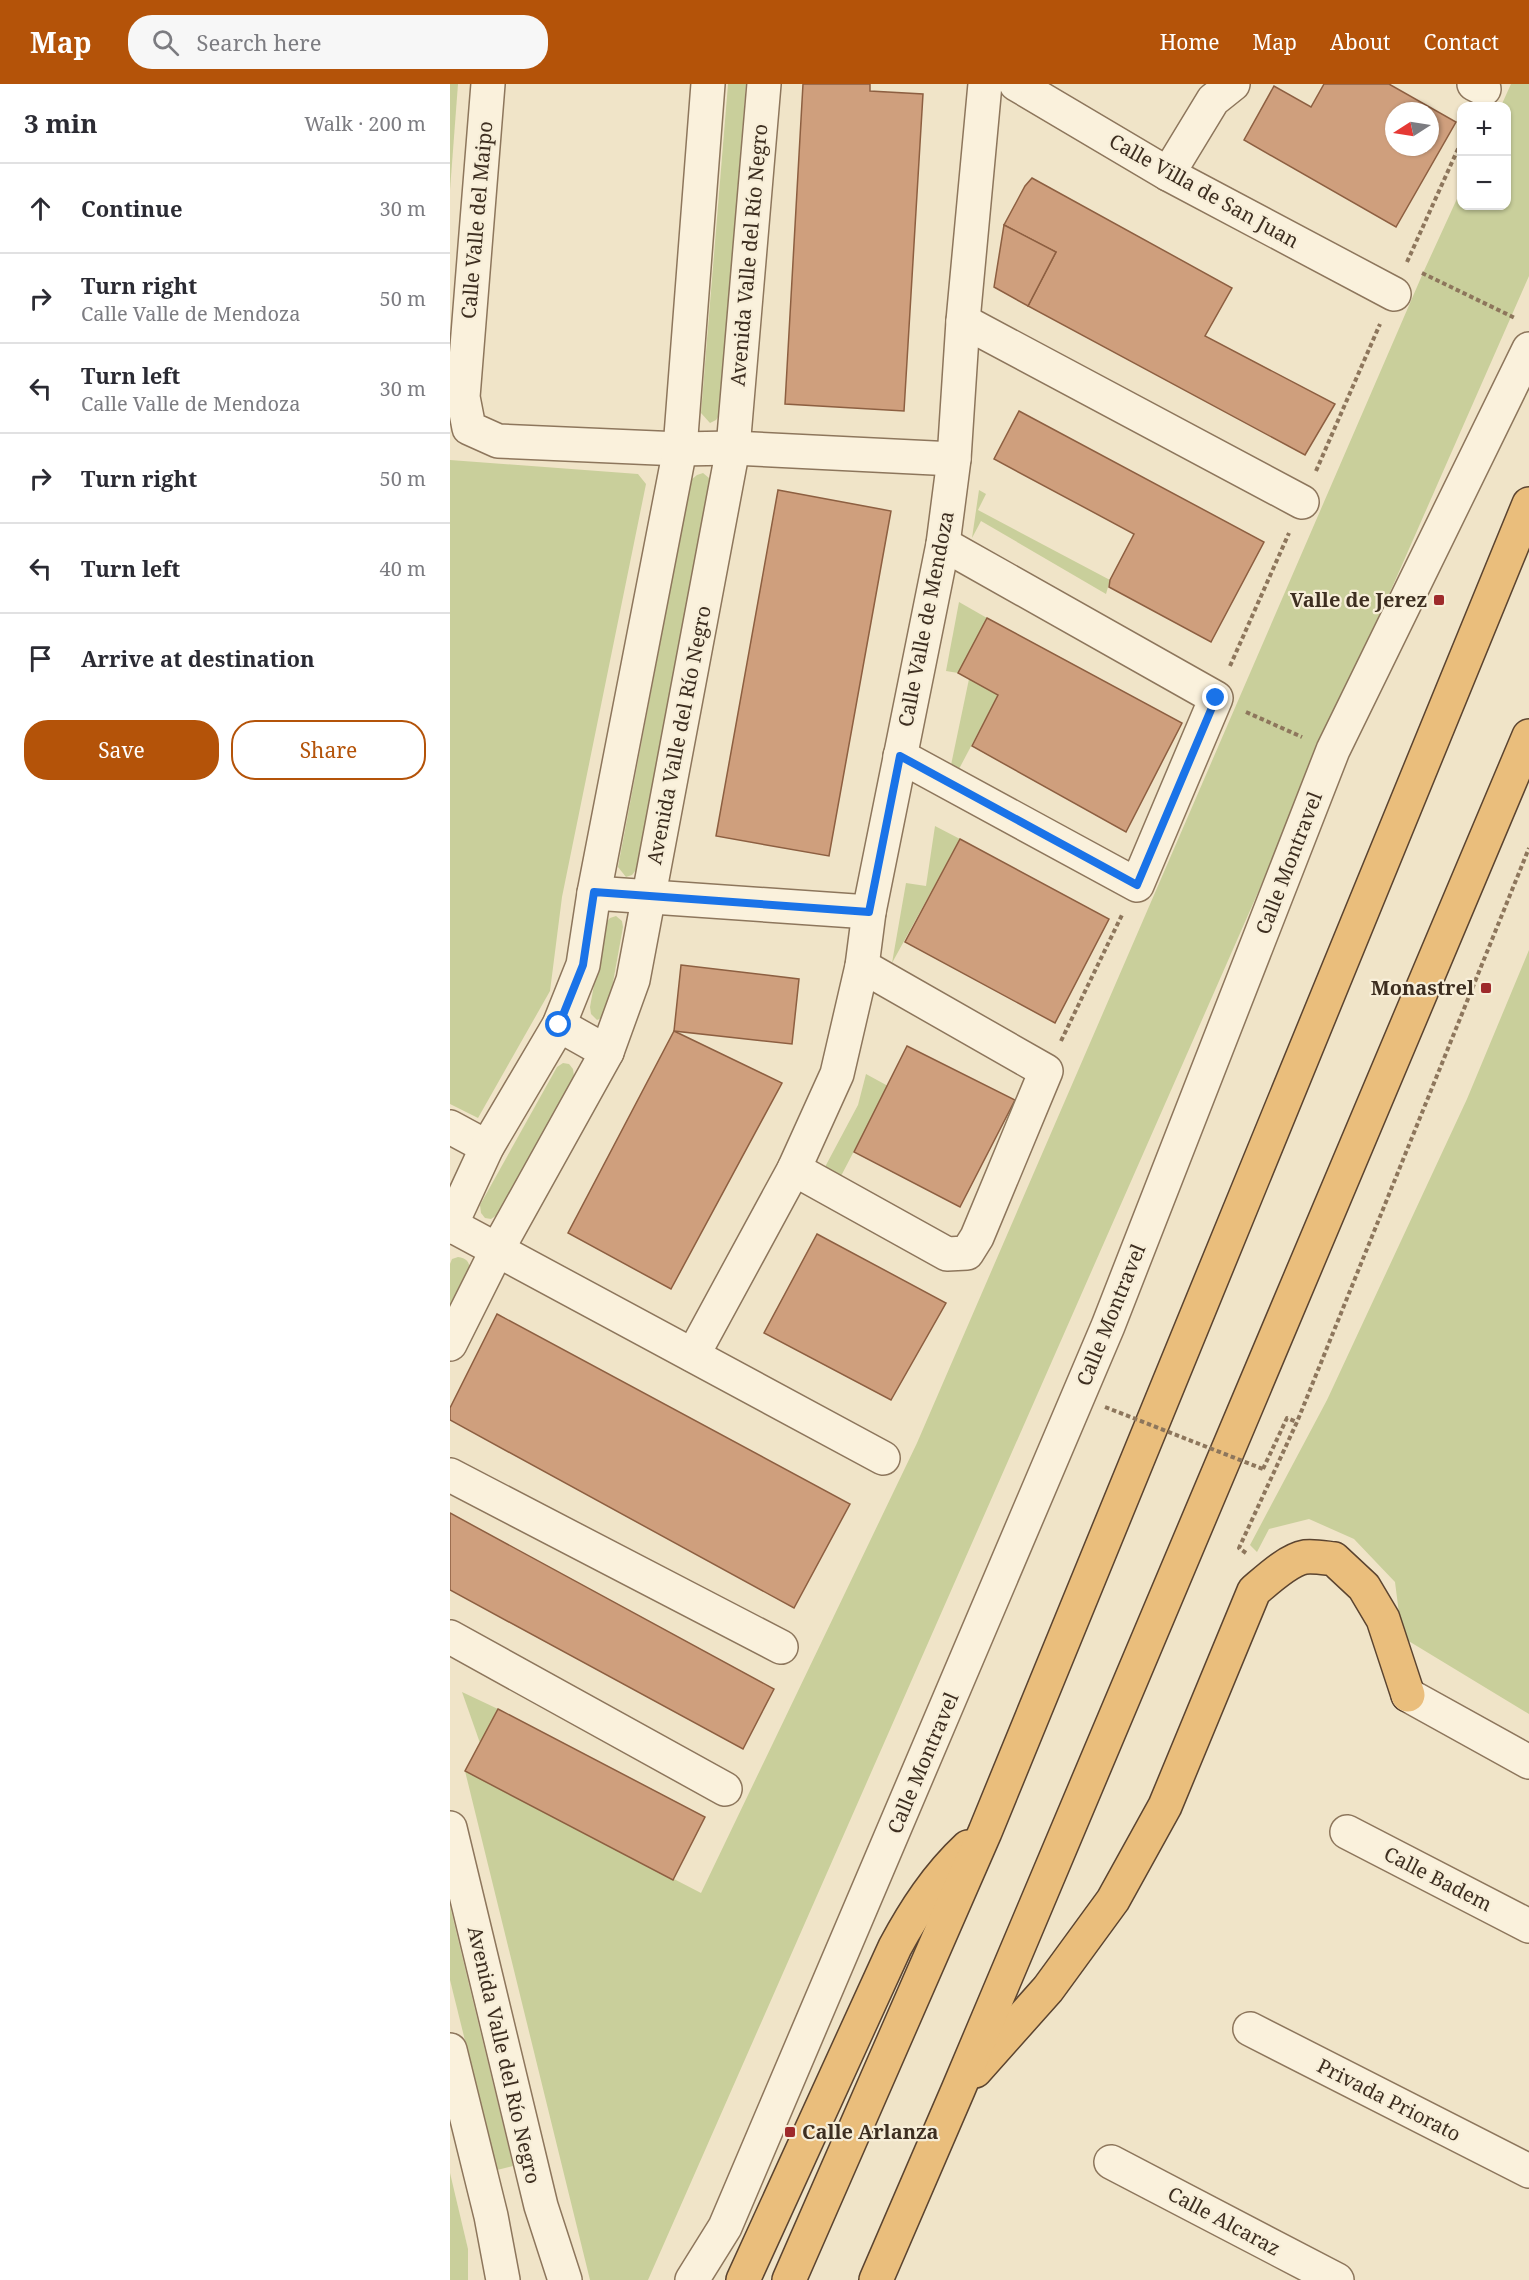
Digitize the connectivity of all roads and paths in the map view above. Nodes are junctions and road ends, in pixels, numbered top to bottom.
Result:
1 (488, 84) edge
2 (708, 84) edge
3 (764, 84) edge
4 (985, 84) edge
5 (1016, 84) edge
6 (1233, 84) edge
7 (1457, 149) edge
8 (1168, 174) junction
9 (1434, 280) dead end
10 (1394, 294) junction
11 (963, 321) junction
12 (1524, 335) edge
13 (680, 448) junction
14 (733, 448) junction
15 (954, 459) junction
16 (1302, 502) junction
17 (1529, 504) edge
18 (943, 544) junction
19 (1216, 698) junction
20 (1256, 717) dead end
21 (1529, 736) edge
22 (1333, 750) junction
23 (900, 756) junction
24 (1529, 848) edge
25 (1137, 885) junction
26 (594, 892) junction
27 (648, 897) junction
28 (869, 912) junction
29 (862, 966) junction
30 (559, 1025) junction
31 (607, 1052) junction
32 (1046, 1071) junction
33 (450, 1127) edge
34 (487, 1147) junction
35 (794, 1169) junction
36 (450, 1226) edge
37 (497, 1250) junction
38 (450, 1344) edge
39 (693, 1355) junction
40 (1105, 1407) dead end
41 (1297, 1422) junction
42 (882, 1458) dead end
43 (450, 1475) edge
44 (1239, 1548) dead end
45 (450, 1637) edge
46 (781, 1647) dead end
47 (1408, 1695) joint
48 (1529, 1762) edge
49 (725, 1789) dead end
50 (450, 1828) edge
51 (985, 1832) junction
52 (1347, 1832) dead end
53 (1529, 1926) edge
54 (1250, 2029) dead end
55 (450, 2050) edge
56 (958, 2090) junction
57 (1111, 2162) dead end
58 (1529, 2171) edge
59 (541, 2206) junction
60 (491, 2216) junction
61 (503, 2280) edge
62 (565, 2280) edge
63 (692, 2280) edge
64 (743, 2280) edge
65 (789, 2280) edge
66 (876, 2280) edge
67 (1337, 2280) edge

1 - 13 street, Calle Valle del Maipo
2 - 13 street
3 - 14 street, Avenida Valle del Río Negro
4 - 11 street, Calle Valle de Mendoza
5 - 8 street, Calle Villa de San Juan
6 - 8 street
7 - 10 path
8 - 10 street, Calle Villa de San Juan
9 - 12 path
10 - 16 path
11 - 15 street, Calle Valle de Mendoza
11 - 16 street
12 - 22 street, Calle Montravel
13 - 14 street
13 - 26 street
14 - 15 street
14 - 27 street, Avenida Valle del Río Negro
15 - 18 street, Calle Valle de Mendoza
16 - 19 path
17 - 51 highway
18 - 19 street
18 - 23 street, Calle Valle de Mendoza
19 - 25 street
20 - 22 path
21 - 56 highway
22 - 63 street, Calle Montravel
23 - 25 street
23 - 28 street, Calle Valle de Mendoza
24 - 41 path
25 - 32 path
26 - 27 street
26 - 30 street
27 - 28 street
27 - 31 street, Avenida Valle del Río Negro
28 - 29 street, Calle Valle de Mendoza
29 - 32 street
29 - 35 street, Calle Valle de Mendoza
30 - 31 street
30 - 34 street
31 - 37 street, Avenida Valle del Río Negro
32 - 35 street
33 - 34 street
34 - 36 street
35 - 39 street, Calle Valle de Mendoza
36 - 37 street
37 - 38 street, Avenida Valle del Río Negro
37 - 39 street
39 - 42 street
40 - 41 path, bridge
41 - 44 path
43 - 46 street
45 - 49 street
47 - 48 street
47 - 56 highway
50 - 59 street, Avenida Valle del Río Negro
51 - 64 highway
51 - 65 highway
52 - 53 street, Calle Badem
54 - 58 street, Privada Priorato
55 - 60 street
56 - 66 highway
57 - 67 street, Calle Alcaraz
59 - 60 street
59 - 62 street, Avenida Valle del Río Negro
60 - 61 street

